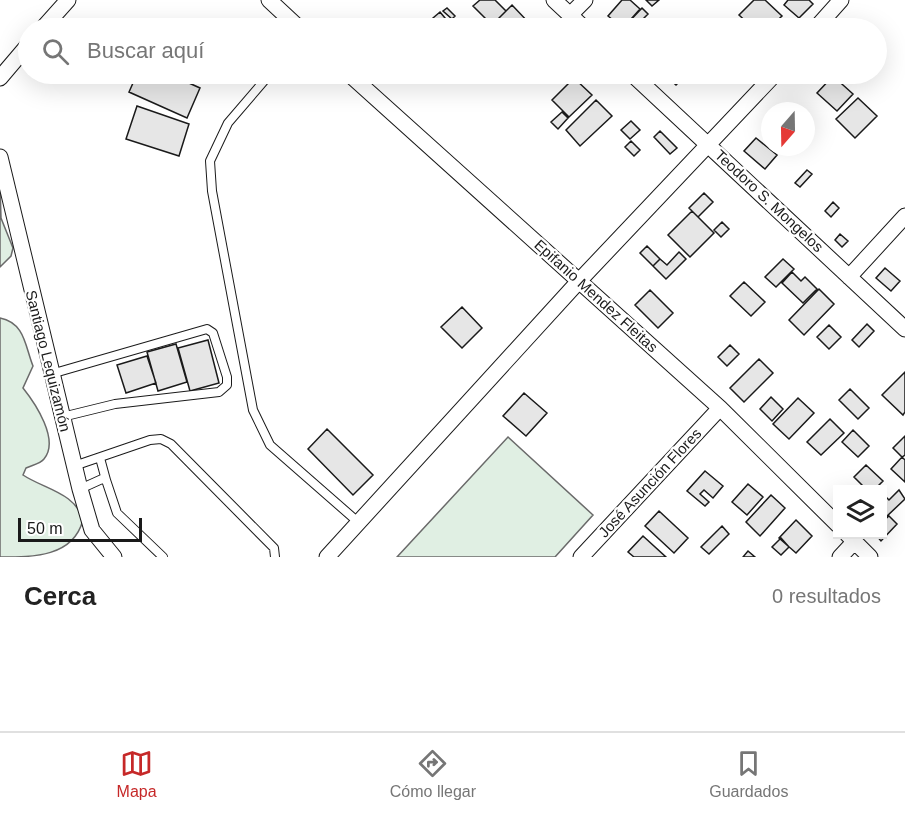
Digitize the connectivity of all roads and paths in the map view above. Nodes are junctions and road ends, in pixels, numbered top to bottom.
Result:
1 (68, 0) edge
2 (269, 0) edge
3 (554, 0) edge
4 (585, 0) edge
5 (841, 0) edge
6 (570, 15) junction
7 (52, 18) edge
8 (288, 18) edge
9 (573, 18) edge
10 (825, 18) edge
11 (18, 57) edge
12 (0, 78) edge
13 (261, 84) edge
14 (360, 84) edge
15 (643, 84) edge
16 (766, 84) edge
17 (709, 146) junction
18 (0, 157) edge
19 (905, 216) edge
20 (849, 277) junction
21 (579, 281) junction
22 (905, 329) edge
23 (51, 374) junction
24 (720, 408) junction
25 (62, 417) junction
26 (100, 458) junction
27 (74, 466) junction
28 (106, 480) junction
29 (80, 489) junction
30 (833, 521) edge
31 (358, 522) junction
32 (850, 539) edge
33 (852, 539) edge
34 (114, 557) edge
35 (163, 557) edge
36 (275, 557) edge
37 (327, 557) edge
38 (581, 557) edge
39 (840, 557) edge
40 (870, 557) edge

1 - 7 street
2 - 8 street
3 - 6 street
4 - 6 street
5 - 10 street
6 - 9 street
11 - 12 street
13 - 31 lane
14 - 21 street, Epifanio Mendez Fleitas
15 - 17 street, Teodoro S. Mongelos
16 - 17 street
17 - 20 street, Teodoro S. Mongelos
17 - 21 street
18 - 23 street, Santiago Lequizamón
19 - 20 street
20 - 22 street, Teodoro S. Mongelos
21 - 24 street, Epifanio Mendez Fleitas
21 - 31 street
23 - 25 street, Santiago Lequizamón
23 - 25 lane
24 - 30 street, Epifanio Mendez Fleitas
24 - 38 street, José Asunción Flores
25 - 27 street, Santiago Lequizamón
26 - 27 lane
26 - 28 lane
26 - 36 lane
27 - 29 street, Santiago Lequizamón
28 - 29 lane
28 - 35 lane
29 - 34 street, Santiago Lequizamón
31 - 37 street
32 - 39 street
33 - 40 street

